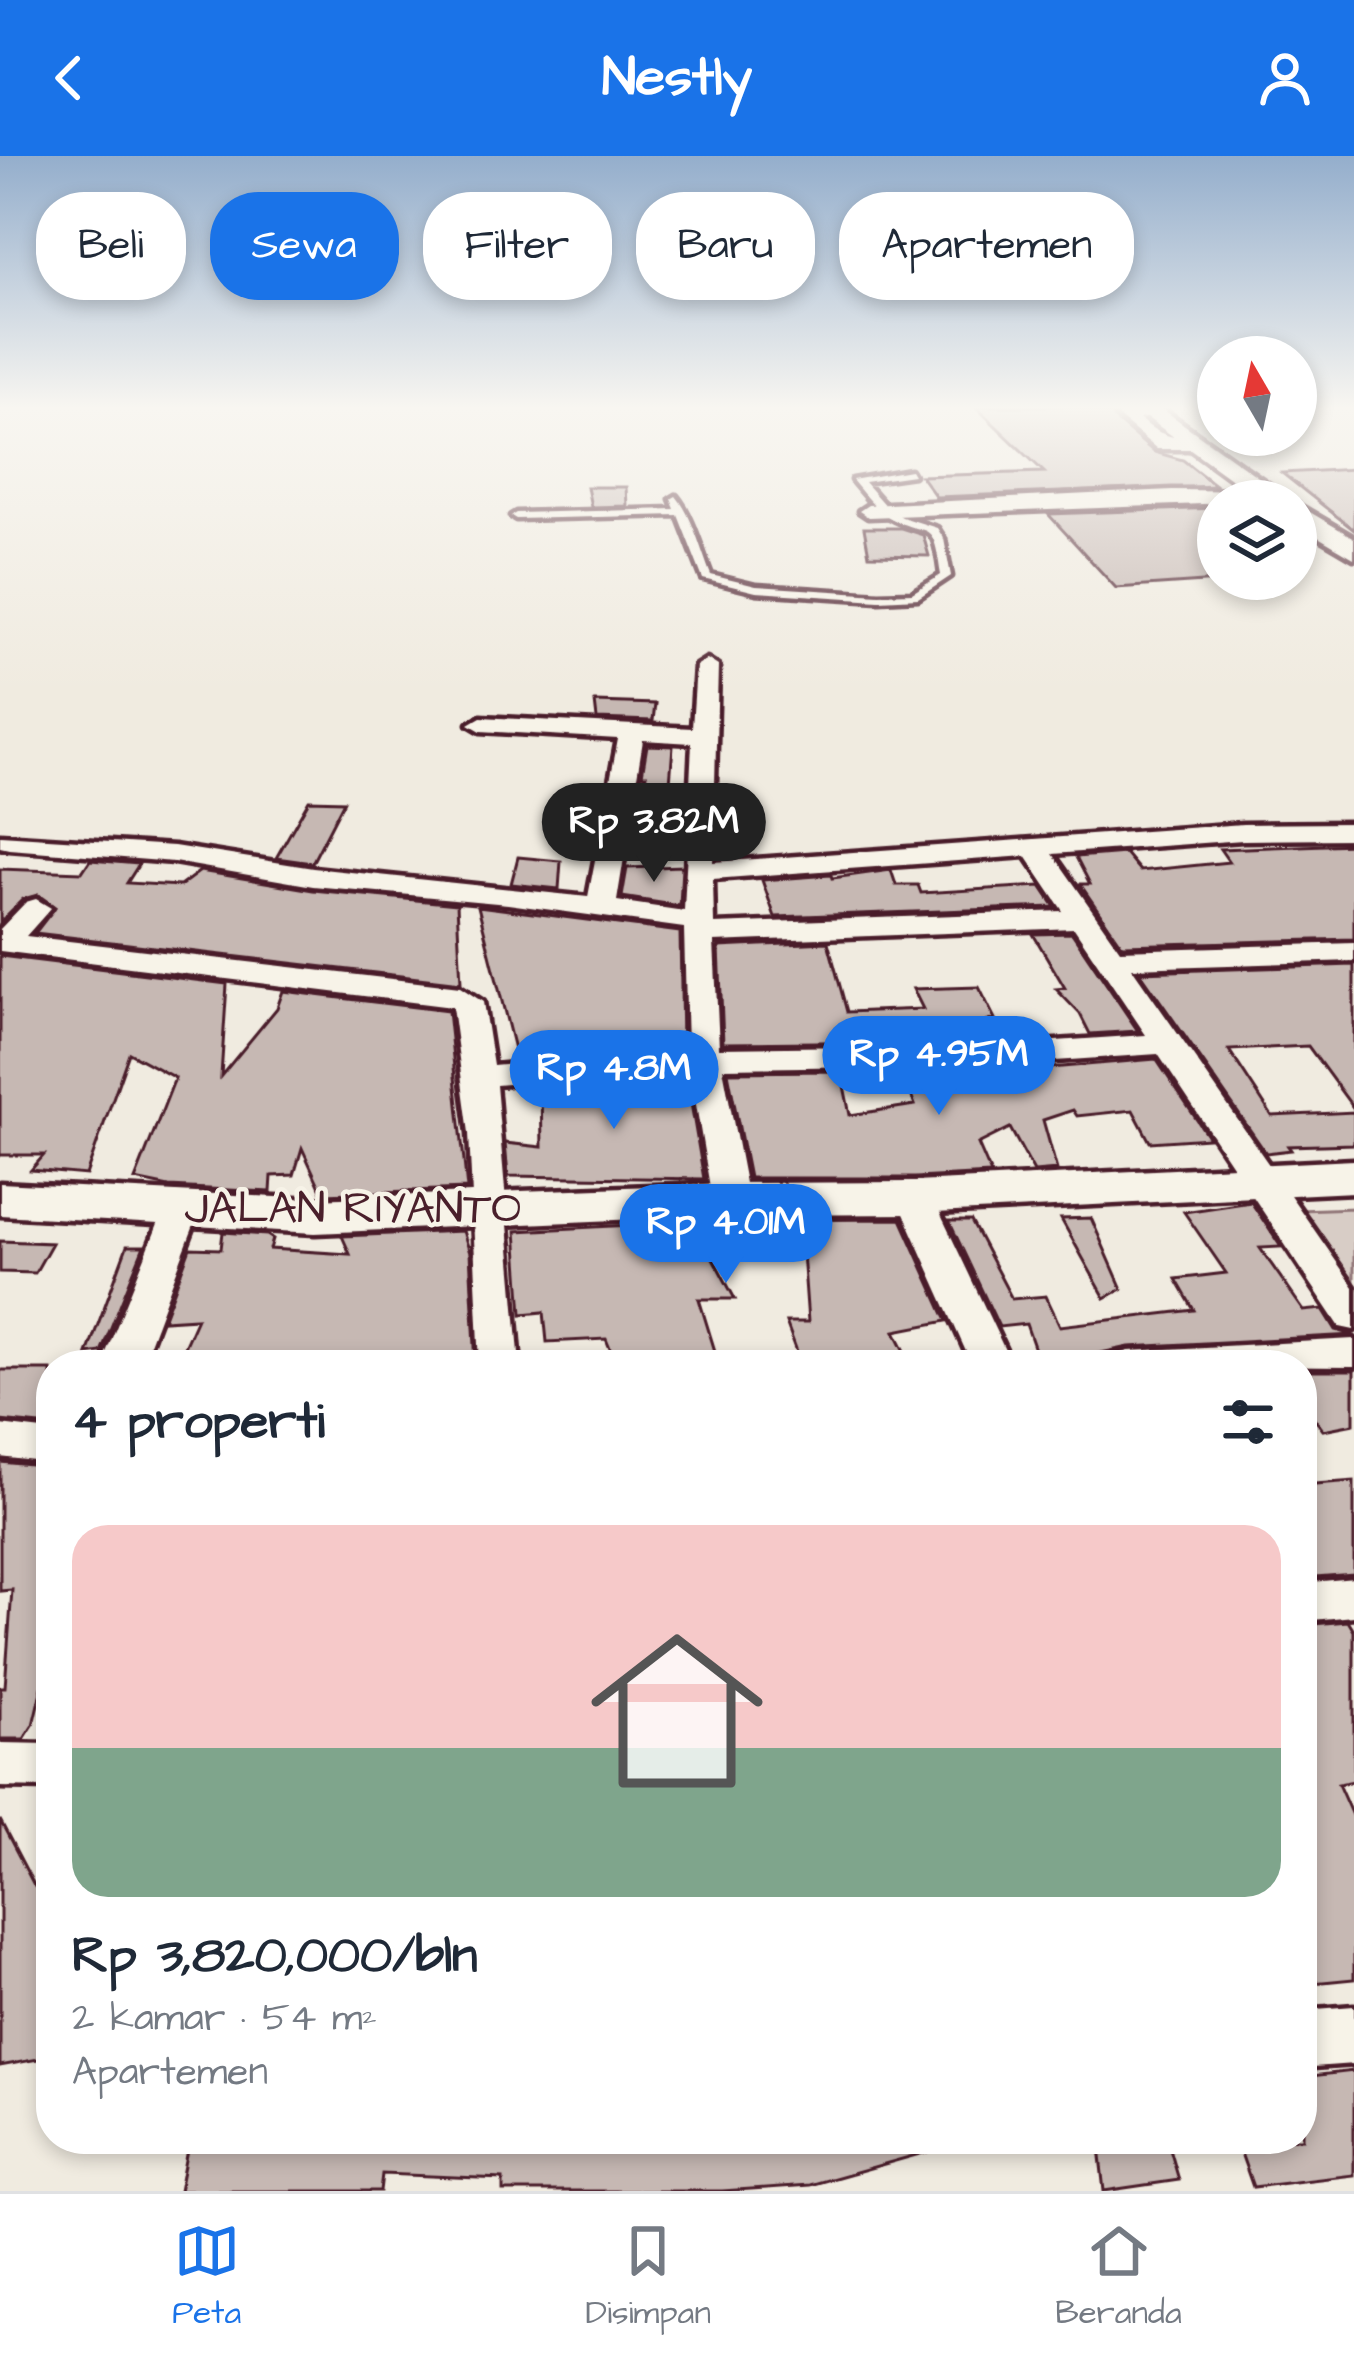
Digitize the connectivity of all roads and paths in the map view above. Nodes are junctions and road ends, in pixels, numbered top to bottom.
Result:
1 (677, 501) edge
2 (871, 501) edge
3 (1076, 501) edge
4 (876, 510) junction
5 (682, 512) junction
6 (516, 516) dead end
7 (1317, 526) edge
8 (1354, 550) edge
9 (707, 666) dead end
10 (481, 724) dead end
11 (632, 732) junction
12 (705, 736) junction
13 (1354, 831) edge
14 (9, 841) dead end
15 (1033, 846) junction
16 (699, 872) junction
17 (36, 908) dead end
18 (601, 908) junction
19 (1081, 919) junction
20 (698, 927) junction
21 (2, 942) edge
22 (1354, 952) edge
23 (1107, 961) junction
24 (1164, 1044) junction
25 (702, 1058) junction
26 (477, 1077) junction
27 (1354, 1176) edge
28 (1260, 1181) junction
29 (730, 1198) junction
30 (915, 1198) junction
31 (0, 1199) edge
32 (490, 1210) junction
33 (181, 1212) junction
34 (1354, 1317) edge
35 (127, 1350) edge
36 (499, 1350) edge
37 (985, 1350) edge
38 (1354, 1353) edge
39 (1317, 1355) edge
40 (0, 1441) edge
41 (36, 1445) edge
42 (1354, 1597) edge
43 (1317, 1601) edge
44 (0, 1765) edge
45 (36, 1766) edge
46 (1354, 2035) edge
47 (1317, 2038) edge

1 - 5 lane
2 - 4 lane
3 - 4 street
4 - 5 lane
5 - 6 lane
7 - 8 street
9 - 12 street
10 - 11 street
11 - 12 street
11 - 18 street
12 - 16 street
13 - 15 street
14 - 18 street
15 - 16 street
15 - 19 street
16 - 20 street
17 - 21 street
18 - 20 street
19 - 20 street
19 - 23 street
20 - 25 street
21 - 26 street
22 - 23 street
23 - 24 street
24 - 25 street
24 - 28 street
25 - 26 street
25 - 29 street
26 - 32 street
27 - 28 street, JALAN RIYANTO
28 - 30 street, JALAN RIYANTO
28 - 34 street
29 - 30 street, JALAN RIYANTO
29 - 32 street, JALAN RIYANTO
30 - 37 street
31 - 33 street, JALAN RIYANTO
32 - 33 street, JALAN RIYANTO
32 - 36 street
33 - 35 street
38 - 39 street
40 - 41 street
42 - 43 street
44 - 45 street
46 - 47 street

